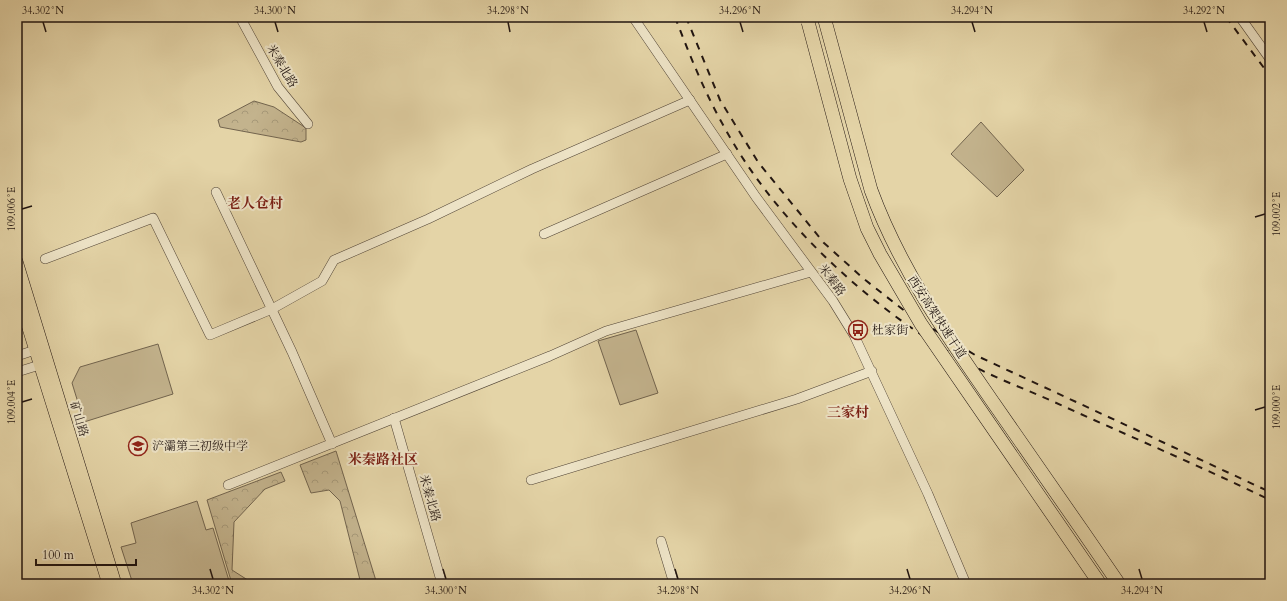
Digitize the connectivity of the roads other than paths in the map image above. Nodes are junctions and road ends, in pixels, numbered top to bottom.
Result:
1 (240, 17) edge
2 (633, 17) edge
3 (824, 17) edge
4 (1240, 17) edge
5 (808, 22) dead end
6 (1270, 59) edge
7 (690, 100) junction
8 (308, 124) dead end
9 (727, 154) junction
10 (216, 192) dead end
11 (544, 234) dead end
12 (44, 259) dead end
13 (17, 261) edge
14 (811, 272) junction
15 (17, 293) edge
16 (272, 309) junction
17 (39, 349) junction
18 (17, 356) edge
19 (44, 364) junction
20 (872, 371) junction
21 (17, 372) edge
22 (394, 418) junction
23 (332, 444) junction
24 (531, 480) dead end
25 (228, 485) dead end
26 (661, 541) dead end
27 (108, 584) edge
28 (116, 584) edge
29 (442, 584) edge
30 (674, 584) edge
31 (966, 584) edge
32 (1100, 584) edge
33 (1119, 584) edge

1 - 8 street, 米秦北路
2 - 7 street, 米秦路
3 - 33 highway, 西安高架快速干道, bridge
4 - 6 street
5 - 32 highway, 西安高架快速干道, bridge
7 - 9 street, 米秦路
7 - 16 street
9 - 11 street
9 - 14 street, 米秦路
10 - 16 street
12 - 16 street
13 - 17 main road, 矿山路
14 - 20 street, 米秦路
14 - 22 street
15 - 17 main road, 矿山路
16 - 23 street
17 - 18 street
17 - 19 main road, 矿山路
19 - 21 street
19 - 27 main road, 矿山路
19 - 28 main road, 矿山路
20 - 24 street
20 - 31 street, 米秦路
22 - 23 street
22 - 29 street, 米秦北路
23 - 25 street
26 - 30 street

